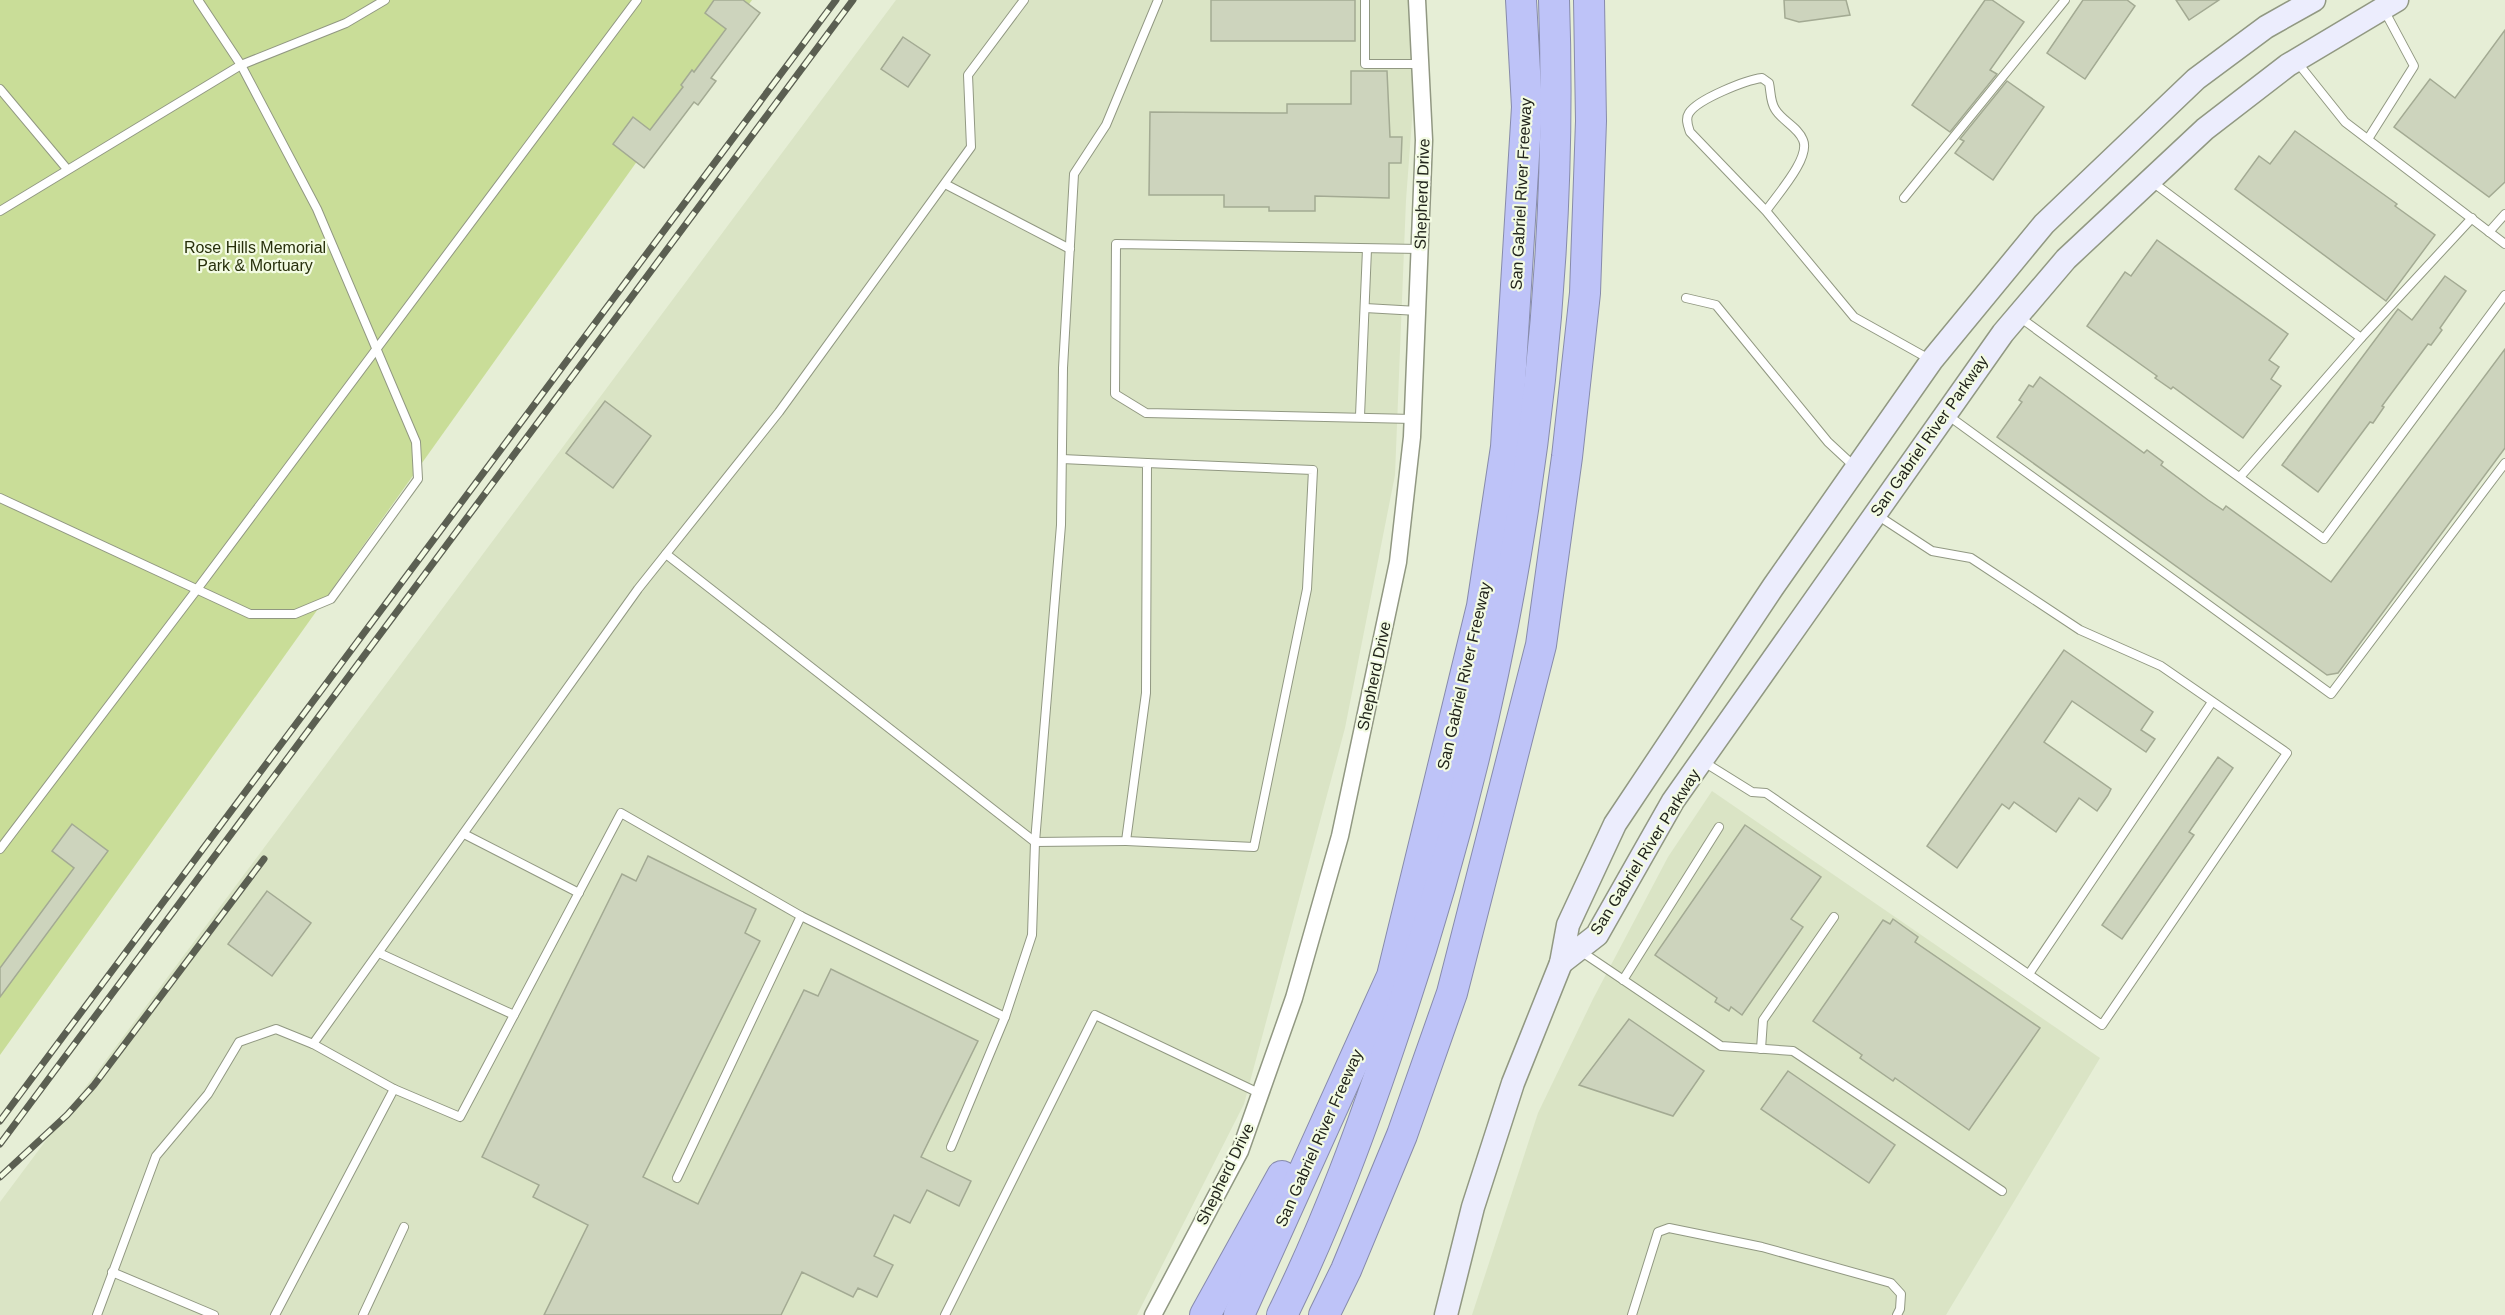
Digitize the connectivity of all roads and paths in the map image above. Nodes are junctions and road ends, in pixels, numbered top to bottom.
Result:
1 (198, 0) edge
2 (385, 0) edge
3 (637, 0) edge
4 (1024, 0) edge
5 (1158, 0) edge
6 (1365, 0) edge
7 (1417, 0) edge
8 (1521, 0) edge
9 (1554, 0) edge
10 (1566, 0) edge
11 (1589, 0) edge
12 (2065, 0) edge
13 (2314, 0) edge
14 (2390, 4) edge
15 (2296, 61) junction
16 (1420, 64) junction
17 (241, 65) junction
18 (0, 89) edge
19 (2368, 139) junction
20 (67, 169) junction
21 (2149, 180) junction
22 (945, 184) junction
23 (1904, 198) dead end
24 (0, 211) edge
25 (1766, 211) junction
26 (2505, 214) edge
27 (2472, 218) junction
28 (2489, 232) junction
29 (2505, 244) edge
30 (1070, 249) junction
31 (1367, 249) junction
32 (1421, 249) junction
33 (2505, 295) edge
34 (1686, 298) dead end
35 (1365, 308) junction
36 (1418, 311) junction
37 (2017, 316) junction
38 (2361, 338) junction
39 (376, 349) junction
40 (1932, 360) junction
41 (1945, 413) junction
42 (1360, 416) junction
43 (1413, 419) junction
44 (1062, 459) junction
45 (1147, 463) junction
46 (2505, 464) edge
47 (1856, 468) junction
48 (2240, 477) junction
49 (0, 498) edge
50 (1875, 513) junction
51 (666, 554) junction
52 (198, 588) junction
53 (2212, 702) junction
54 (1701, 761) junction
55 (1719, 827) dead end
56 (464, 834) junction
57 (1126, 841) junction
58 (1035, 842) junction
59 (0, 849) edge
60 (579, 893) junction
61 (801, 916) junction
62 (1834, 917) dead end
63 (379, 953) junction
64 (1570, 957) junction
65 (2029, 974) junction
66 (1392, 976) junction
67 (1623, 980) junction
68 (514, 1015) junction
69 (1005, 1017) junction
70 (313, 1044) junction
71 (1761, 1049) junction
72 (394, 1089) junction
73 (1261, 1095) junction
74 (951, 1147) dead end
75 (676, 1178) dead end
76 (2002, 1191) dead end
77 (404, 1227) dead end
78 (1346, 1270) junction
79 (112, 1272) junction
80 (97, 1315) edge
81 (214, 1315) edge
82 (275, 1315) edge
83 (363, 1315) edge
84 (945, 1315) edge
85 (1154, 1315) edge
86 (1205, 1315) edge
87 (1239, 1315) edge
88 (1282, 1315) edge
89 (1297, 1315) edge
90 (1324, 1315) edge
91 (1342, 1315) edge
92 (1446, 1315) edge
93 (1632, 1315) edge
94 (1897, 1315) edge

1 - 17 lane
2 - 17 lane
3 - 39 lane
4 - 22 lane
5 - 30 lane
6 - 16 lane
7 - 16 street, Shepherd Drive
8 - 66 highway, San Gabriel River Freeway
9 - 88 highway
10 - 89 highway
11 - 78 highway
12 - 23 lane
13 - 40 main road, San Gabriel River Parkway
14 - 15 main road, San Gabriel River Parkway
14 - 19 lane
15 - 19 lane
15 - 21 main road, San Gabriel River Parkway
16 - 32 street, Shepherd Drive
17 - 20 lane
17 - 39 lane
18 - 20 lane
19 - 27 lane
20 - 24 lane
21 - 37 main road, San Gabriel River Parkway
21 - 38 lane
22 - 30 lane
22 - 51 lane
25 - 25 lane
25 - 40 lane
26 - 28 lane
27 - 28 lane
27 - 38 lane
28 - 29 lane
30 - 44 lane
31 - 32 lane
31 - 35 lane
31 - 42 lane
32 - 36 street, Shepherd Drive
33 - 48 lane
34 - 47 lane
35 - 36 lane
35 - 42 lane
36 - 43 street, Shepherd Drive
37 - 41 main road, San Gabriel River Parkway
37 - 48 lane
38 - 48 lane
39 - 52 lane
39 - 52 lane
40 - 47 main road, San Gabriel River Parkway
41 - 46 lane
41 - 50 main road, San Gabriel River Parkway
42 - 43 lane
43 - 73 street, Shepherd Drive
44 - 45 lane
44 - 58 lane
45 - 57 lane
45 - 57 lane
47 - 64 main road, San Gabriel River Parkway
49 - 52 lane
50 - 53 lane
50 - 54 main road, San Gabriel River Parkway
51 - 56 lane
51 - 58 lane
52 - 59 lane
53 - 65 lane
53 - 65 lane
54 - 64 main road, San Gabriel River Parkway
54 - 65 lane
55 - 67 lane
56 - 60 lane
56 - 63 lane
57 - 58 lane
58 - 69 lane
60 - 61 lane
60 - 68 lane
61 - 69 lane
61 - 75 lane
62 - 71 lane
63 - 68 lane
63 - 70 lane
64 - 67 lane
64 - 92 main road, San Gabriel River Parkway
66 - 86 highway
66 - 87 highway, San Gabriel River Freeway
67 - 71 lane
68 - 72 lane
69 - 74 lane
70 - 72 lane
70 - 79 lane
71 - 76 lane
72 - 82 lane
73 - 84 lane
73 - 85 street, Shepherd Drive
77 - 83 lane
78 - 90 highway
78 - 91 highway
79 - 80 lane
79 - 81 lane
93 - 94 lane

